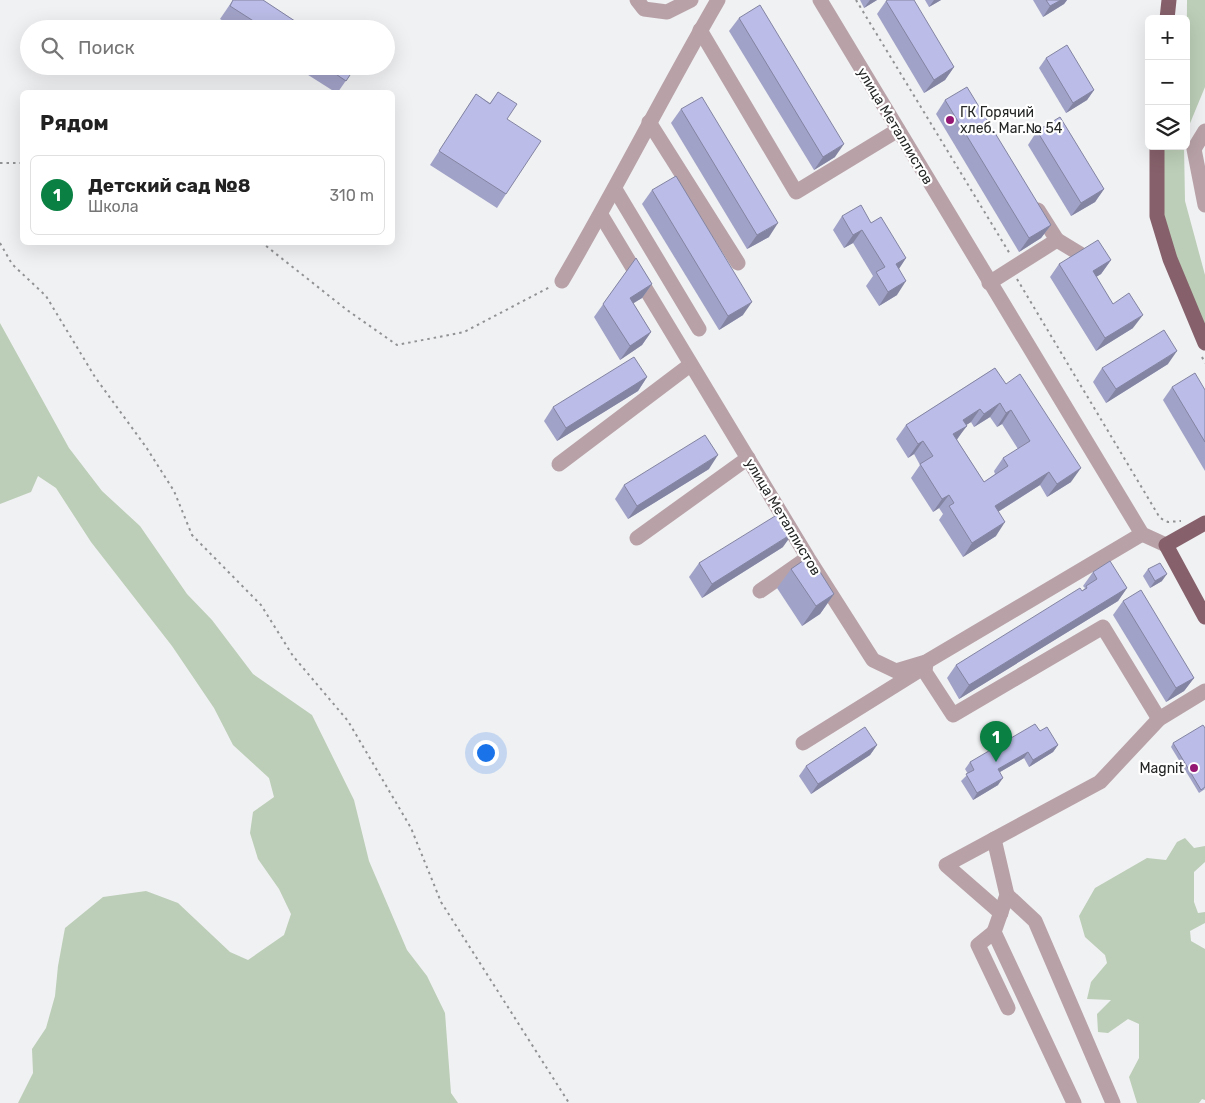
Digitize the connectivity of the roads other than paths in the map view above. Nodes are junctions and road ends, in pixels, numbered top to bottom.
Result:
1 (637, 0) edge
2 (691, 0) edge
3 (718, 0) edge
4 (820, 0) edge
5 (1169, 0) edge
6 (675, 4) edge
7 (1167, 15) edge
8 (700, 30) junction
9 (649, 122) junction
10 (898, 130) junction
11 (1205, 131) edge
12 (1157, 150) edge
13 (615, 189) junction
14 (1032, 200) edge
15 (1205, 205) edge
16 (601, 215) junction
17 (1057, 240) junction
18 (1080, 254) edge
19 (738, 263) dead end
20 (562, 281) road end
21 (990, 283) junction
22 (699, 329) dead end
23 (1205, 343) edge
24 (690, 366) junction
25 (748, 458) junction
26 (559, 464) dead end
27 (1205, 523) edge
28 (1142, 534) junction
29 (637, 538) dead end
30 (1166, 545) junction
31 (808, 558) junction
32 (760, 591) dead end
33 (1205, 617) edge
34 (926, 664) junction
35 (1205, 691) edge
36 (1159, 719) junction
37 (803, 743) dead end
38 (994, 839) junction
39 (1007, 895) junction
40 (1001, 913) junction
41 (994, 932) junction
42 (1008, 1008) dead end
43 (1074, 1103) edge
44 (1113, 1103) edge

1 - 6 street
2 - 6 street
3 - 8 street
4 - 10 street, улица Металлистов
5 - 7 main road
8 - 9 street
8 - 10 street
9 - 13 street
9 - 19 street
10 - 21 street, улица Металлистов
11 - 15 street
12 - 23 main road
13 - 16 street
13 - 22 street
14 - 17 street
16 - 20 street
16 - 24 street, улица Металлистов
17 - 18 street
17 - 21 street
21 - 28 street, улица Металлистов
24 - 25 street, улица Металлистов
24 - 26 street
25 - 29 street
25 - 31 street, улица Металлистов
27 - 30 main road
28 - 30 street
28 - 34 street, улица Металлистов
30 - 33 main road
31 - 32 street
31 - 34 street, улица Металлистов
34 - 36 street
34 - 37 street
35 - 36 street
36 - 38 street
38 - 39 street
38 - 40 street
39 - 40 street
39 - 44 street
40 - 41 street
41 - 42 street
41 - 43 street

